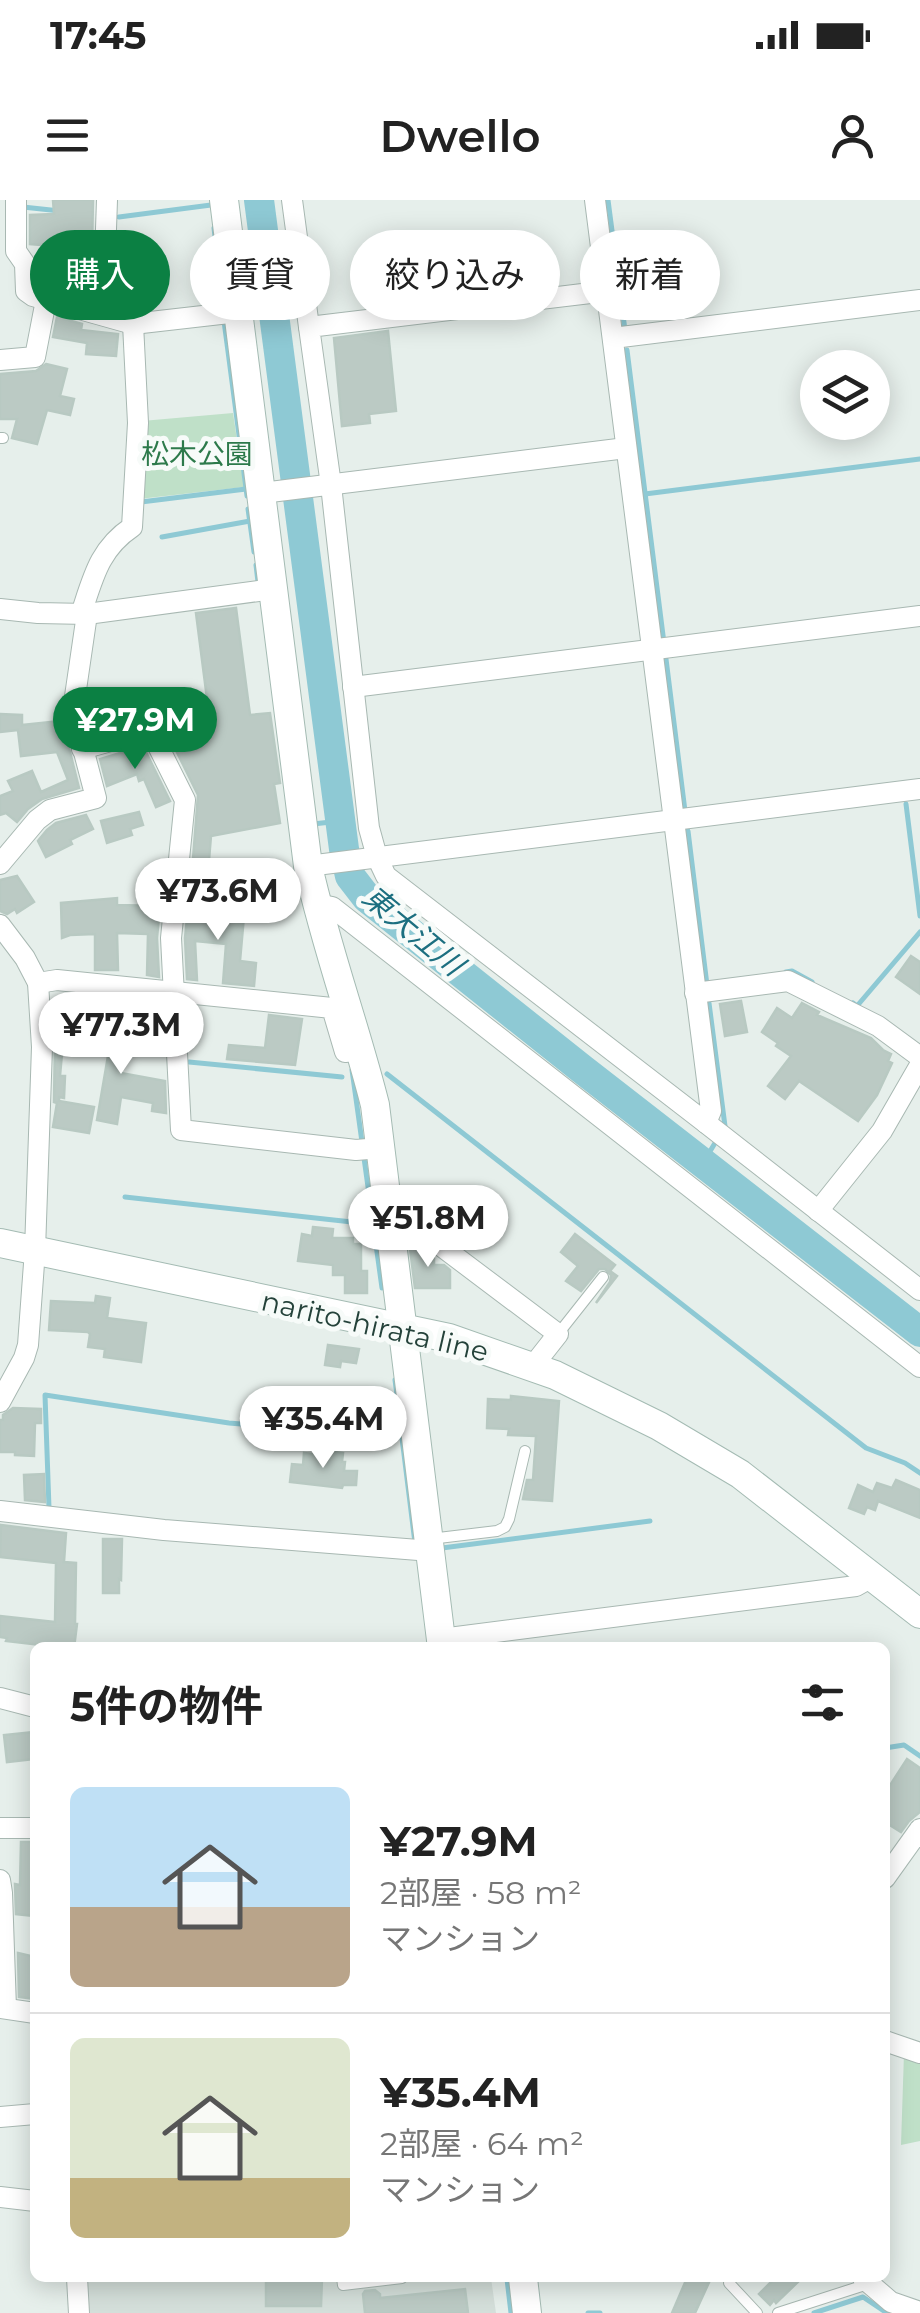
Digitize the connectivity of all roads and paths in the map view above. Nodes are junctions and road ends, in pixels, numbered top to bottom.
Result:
1 (16, 200) edge
2 (108, 200) edge
3 (224, 200) edge
4 (292, 200) edge
5 (595, 200) edge
6 (107, 230) edge
7 (228, 230) edge
8 (599, 230) edge
9 (30, 294) edge
10 (580, 294) edge
11 (920, 300) edge
12 (190, 317) edge
13 (42, 320) edge
14 (120, 320) edge
15 (239, 320) edge
16 (610, 320) edge
17 (133, 324) junction
18 (309, 327) junction
19 (612, 338) junction
20 (0, 360) edge
21 (626, 448) junction
22 (328, 485) junction
23 (267, 493) junction
24 (274, 589) junction
25 (0, 609) edge
26 (84, 614) junction
27 (920, 616) edge
28 (652, 650) junction
29 (353, 687) junction
30 (82, 749) junction
31 (920, 789) edge
32 (673, 821) junction
33 (373, 858) junction
34 (0, 864) edge
35 (313, 866) junction
36 (316, 904) junction
37 (0, 925) edge
38 (38, 983) junction
39 (174, 990) junction
40 (695, 992) junction
41 (361, 1050) junction
42 (920, 1057) edge
43 (920, 1065) edge
44 (706, 1124) junction
45 (380, 1148) junction
46 (388, 1206) junction
47 (818, 1211) junction
48 (0, 1242) edge
49 (35, 1250) junction
50 (603, 1277) dead end
51 (920, 1290) edge
52 (403, 1329) junction
53 (558, 1334) junction
54 (532, 1367) junction
55 (920, 1368) edge
56 (2, 1393) edge
57 (525, 1451) dead end
58 (0, 1511) edge
59 (430, 1545) junction
60 (872, 1577) junction
61 (920, 1614) edge
62 (442, 1642) edge
63 (449, 1642) edge
64 (0, 1698) edge
65 (30, 1706) edge
66 (0, 1828) edge
67 (30, 1828) edge
68 (920, 1829) edge
69 (890, 1871) edge
70 (0, 1880) edge
71 (3, 2008) edge
72 (30, 2011) edge
73 (890, 2043) edge
74 (920, 2053) edge
75 (30, 2114) edge
76 (0, 2117) edge
77 (0, 2197) edge
78 (30, 2200) edge
79 (77, 2282) edge
80 (343, 2282) edge
81 (368, 2282) edge
82 (524, 2282) edge
83 (861, 2282) edge
84 (868, 2282) edge
85 (729, 2283) dead end
86 (920, 2312) edge
87 (79, 2313) edge
88 (528, 2313) edge
89 (757, 2313) edge
90 (778, 2313) edge

1 - 9 street
2 - 6 street
3 - 7 street
4 - 18 street
5 - 8 street
10 - 18 street
11 - 19 street
12 - 17 street
13 - 20 street
14 - 17 street
15 - 23 street
16 - 19 street
17 - 26 street
18 - 22 street
19 - 21 street
21 - 22 street
21 - 28 street
22 - 23 street
22 - 29 street
23 - 24 street
24 - 26 street
24 - 35 street
25 - 26 street
26 - 30 street
27 - 28 street
28 - 29 street
28 - 32 street
29 - 33 street
30 - 34 street
30 - 39 street
31 - 32 street
32 - 33 street
32 - 40 street
33 - 35 street
33 - 44 street
35 - 36 street
36 - 41 street
36 - 55 street
37 - 38 street
38 - 39 street
38 - 49 street
39 - 41 street
39 - 45 street
40 - 42 street
40 - 44 street
41 - 45 street
43 - 47 street
44 - 47 street
45 - 46 street
46 - 52 street
46 - 53 street
47 - 51 street
48 - 49 street, narito-hirata line
49 - 52 street, narito-hirata line
49 - 56 street
50 - 53 lane
52 - 54 street, narito-hirata line
52 - 59 street
53 - 54 street
54 - 60 street, narito-hirata line
57 - 59 lane
58 - 59 street
59 - 62 street
60 - 61 street, narito-hirata line
60 - 63 street
64 - 65 street
66 - 67 street
68 - 69 street
70 - 71 street
71 - 72 street
73 - 74 street
75 - 76 street
77 - 78 street
79 - 87 street
80 - 81 lane
82 - 88 street
83 - 90 lane
84 - 86 street
85 - 89 lane

